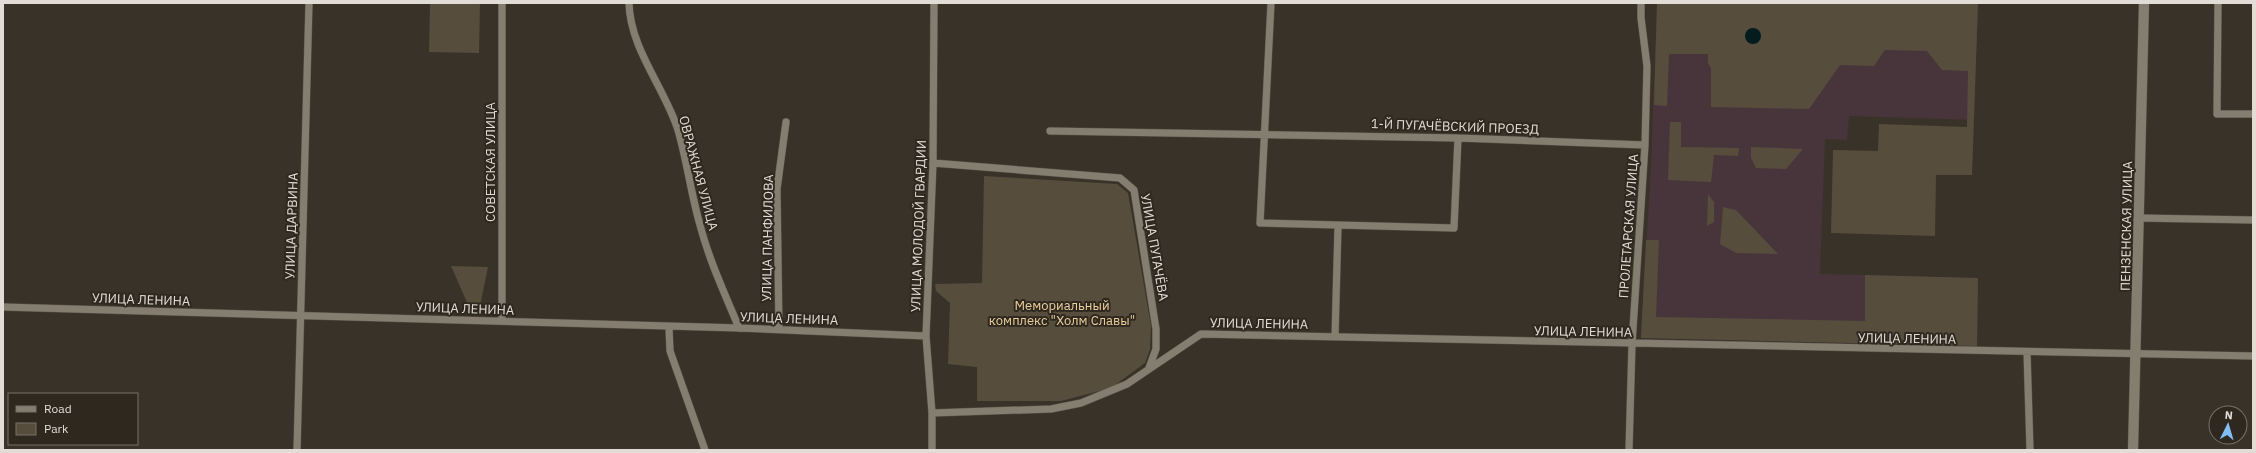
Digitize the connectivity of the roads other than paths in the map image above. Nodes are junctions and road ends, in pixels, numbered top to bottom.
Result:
1 (309, 3) edge
2 (502, 3) edge
3 (629, 3) edge
4 (934, 3) edge
5 (1271, 3) edge
6 (1641, 3) edge
7 (2144, 3) edge
8 (2218, 3) edge
9 (2253, 114) edge
10 (786, 122) dead end
11 (1050, 131) dead end
12 (1265, 134) junction
13 (1458, 138) junction
14 (1645, 145) junction
15 (933, 163) junction
16 (2139, 218) junction
17 (2253, 220) edge
18 (1338, 226) junction
19 (3, 307) edge
20 (300, 315) junction
21 (502, 321) junction
22 (669, 327) junction
23 (738, 328) junction
24 (779, 329) junction
25 (926, 336) junction
26 (1335, 337) junction
27 (1632, 344) junction
28 (2027, 352) junction
29 (2136, 353) junction
30 (2253, 356) edge
31 (1149, 368) junction
32 (932, 413) junction
33 (298, 450) edge
34 (705, 450) edge
35 (932, 450) edge
36 (1630, 450) edge
37 (2030, 450) edge
38 (2133, 450) edge

1 - 20 street, УЛИЦА ДАРВИНА
2 - 21 street, СОВЕТСКАЯ УЛИЦА
3 - 23 street, ОВРАЖНАЯ УЛИЦА
4 - 15 street, УЛИЦА МОЛОДОЙ ГВАРДИИ
5 - 12 street
6 - 14 street, ПРОЛЕТАРСКАЯ УЛИЦА
7 - 16 street, ПЕНЗЕНСКАЯ УЛИЦА
8 - 9 street
10 - 24 street, УЛИЦА ПАНФИЛОВА
11 - 12 street, 1-Й ПУГАЧЁВСКИЙ ПРОЕЗД
12 - 13 street, 1-Й ПУГАЧЁВСКИЙ ПРОЕЗД
12 - 18 street
13 - 14 street, 1-Й ПУГАЧЁВСКИЙ ПРОЕЗД
13 - 18 street
14 - 27 street, ПРОЛЕТАРСКАЯ УЛИЦА
15 - 25 street, УЛИЦА МОЛОДОЙ ГВАРДИИ
15 - 31 street, УЛИЦА ПУГАЧЁВА
16 - 17 street
16 - 29 street, ПЕНЗЕНСКАЯ УЛИЦА
18 - 26 street
19 - 20 street, УЛИЦА ЛЕНИНА
20 - 21 street, УЛИЦА ЛЕНИНА
20 - 33 street, УЛИЦА ДАРВИНА
21 - 22 street, УЛИЦА ЛЕНИНА
22 - 23 street, УЛИЦА ЛЕНИНА
22 - 34 street
23 - 24 street, УЛИЦА ЛЕНИНА
24 - 25 street, УЛИЦА ЛЕНИНА
25 - 32 street, УЛИЦА МОЛОДОЙ ГВАРДИИ
26 - 27 street, УЛИЦА ЛЕНИНА
26 - 31 street, УЛИЦА ЛЕНИНА
27 - 28 street, УЛИЦА ЛЕНИНА
27 - 36 street, ПРОЛЕТАРСКАЯ УЛИЦА
28 - 29 street, УЛИЦА ЛЕНИНА
28 - 37 street
29 - 30 street, УЛИЦА ЛЕНИНА
29 - 38 street, ПЕНЗЕНСКАЯ УЛИЦА
31 - 32 street, УЛИЦА ЛЕНИНА
32 - 35 street, УЛИЦА МОЛОДОЙ ГВАРДИИ

